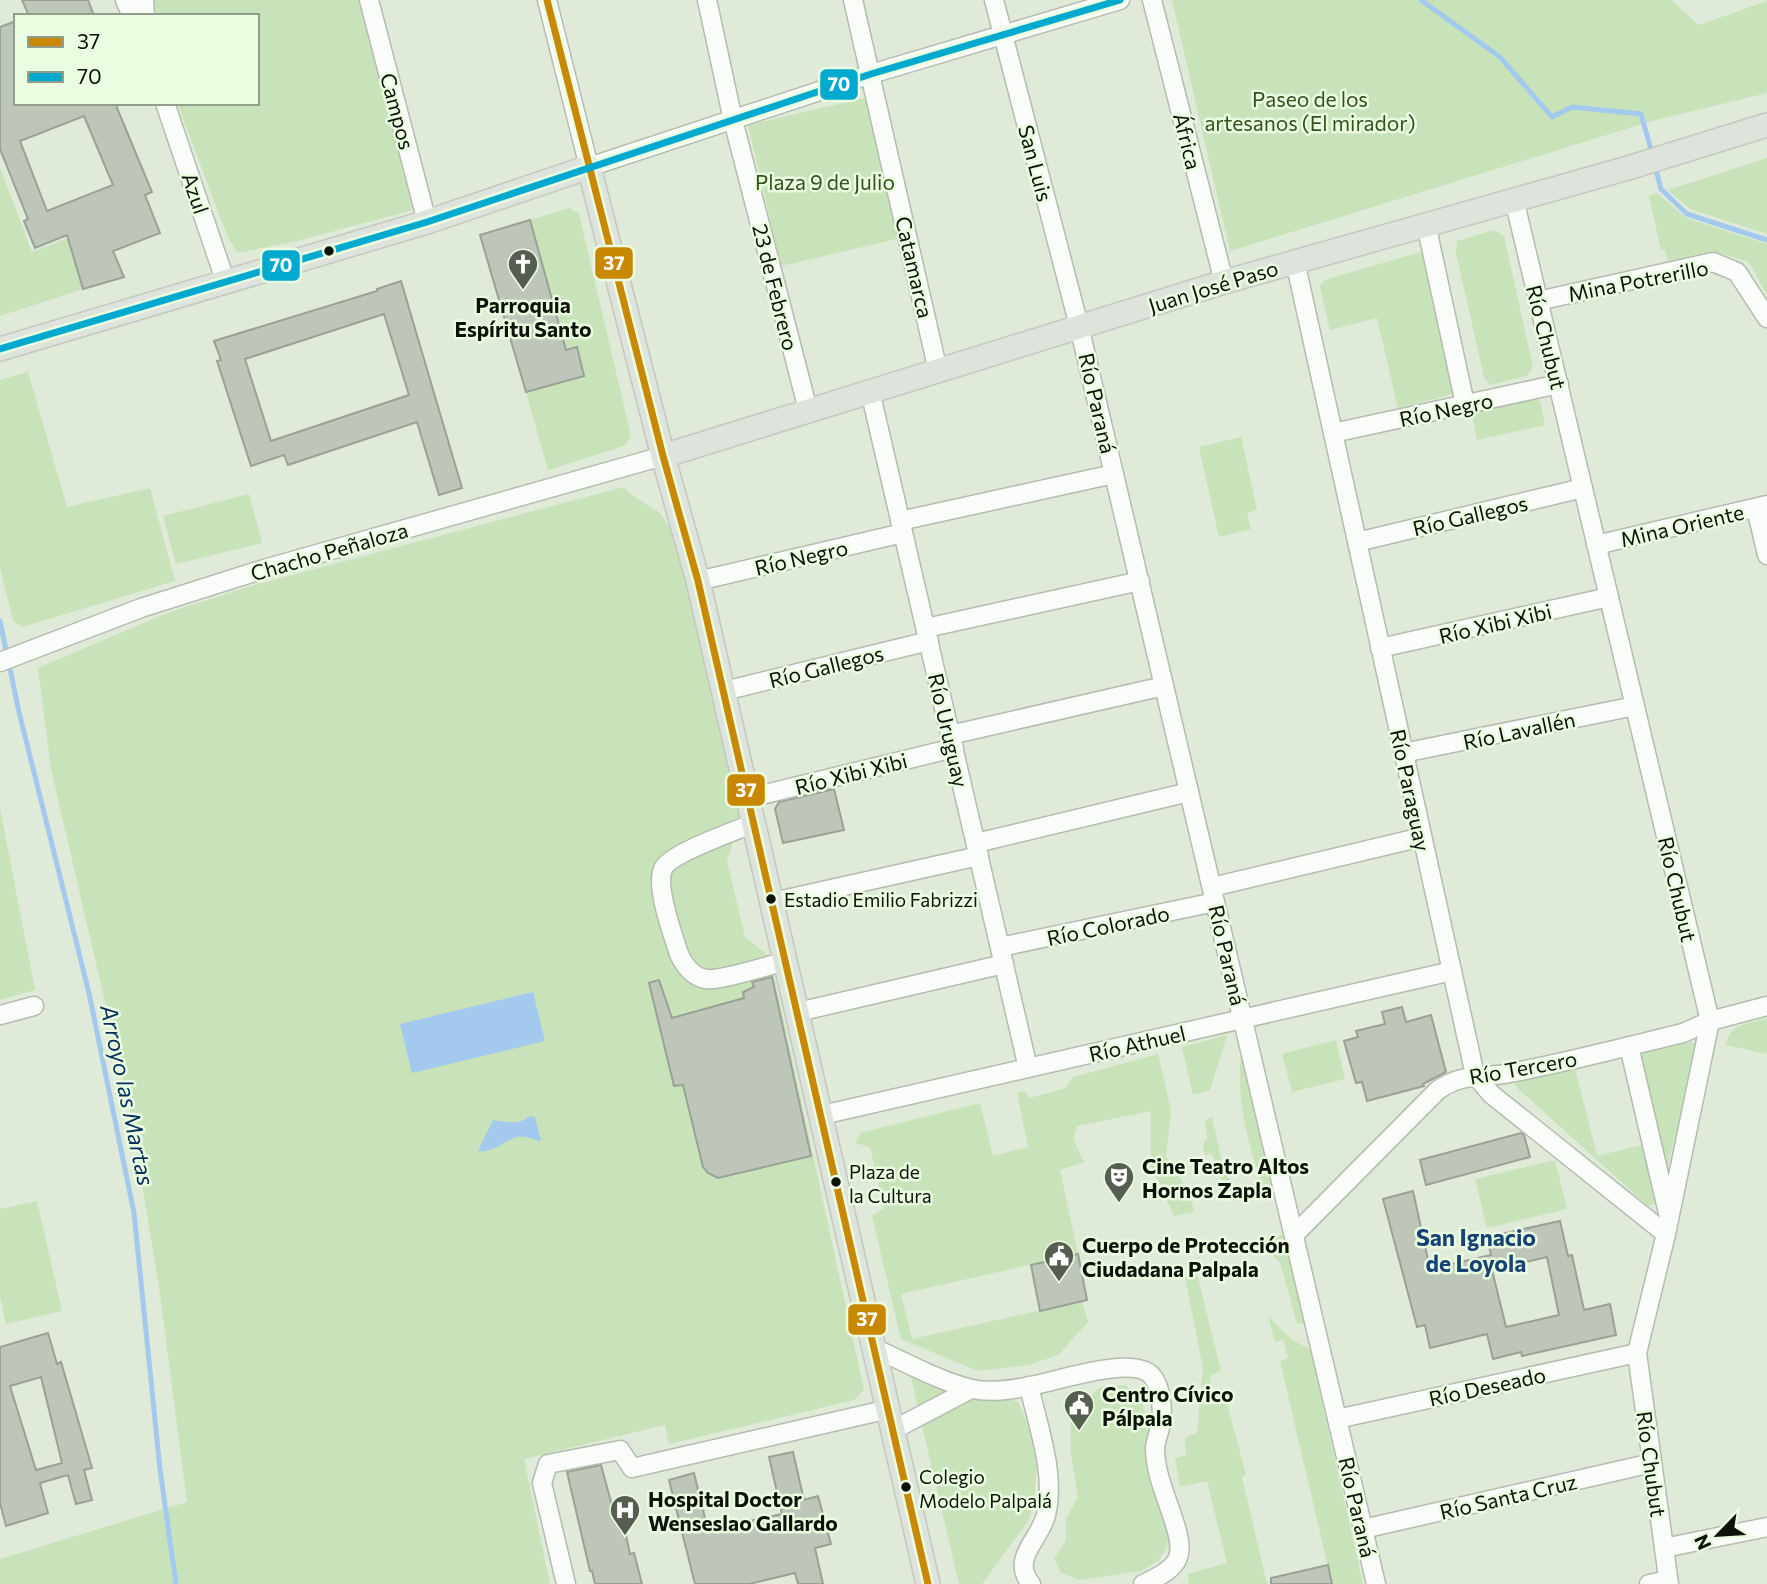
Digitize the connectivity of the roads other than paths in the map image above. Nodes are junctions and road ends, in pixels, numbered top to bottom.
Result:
1 (369, 0) edge
2 (547, 0) edge
3 (707, 0) edge
4 (853, 0) edge
5 (993, 0) edge
6 (1120, 0) edge
7 (1152, 0) edge
8 (1002, 35) junction
9 (871, 75) junction
10 (166, 105) edge
11 (733, 120) junction
12 (1759, 127) edge
13 (589, 167) junction
14 (1514, 199) junction
15 (427, 222) junction
16 (1426, 224) junction
17 (1295, 261) junction
18 (1224, 282) junction
19 (226, 283) junction
20 (1538, 301) junction
21 (1767, 318) edge
22 (1079, 326) junction
23 (0, 349) edge
24 (938, 371) junction
25 (1559, 384) junction
26 (870, 391) junction
27 (1465, 404) junction
28 (807, 410) junction
29 (1334, 433) junction
30 (663, 456) junction
31 (1114, 474) junction
32 (1583, 488) junction
33 (1762, 506) edge
34 (902, 527) junction
35 (1357, 542) junction
36 (1596, 545) junction
37 (1767, 555) edge
38 (698, 580) junction
39 (1140, 581) junction
40 (1609, 597) junction
41 (927, 635) junction
42 (1380, 648) junction
43 (0, 662) edge
44 (1164, 686) junction
45 (724, 691) junction
46 (1635, 706) junction
47 (952, 742) junction
48 (1403, 753) junction
49 (1189, 792) junction
50 (749, 799) junction
51 (754, 823) junction
52 (1422, 837) junction
53 (977, 850) junction
54 (1214, 894) junction
55 (773, 902) junction
56 (1002, 956) junction
57 (787, 961) junction
58 (1452, 971) junction
59 (34, 1006) dead end
60 (1767, 1006) edge
61 (798, 1012) junction
62 (0, 1015) edge
63 (1243, 1019) junction
64 (1710, 1021) junction
65 (1629, 1046) junction
66 (1028, 1068) junction
67 (1475, 1075) junction
68 (822, 1115) junction
69 (1668, 1226) junction
70 (1294, 1235) junction
71 (874, 1348) junction
72 (1637, 1353) junction
73 (1029, 1387) junction
74 (971, 1389) junction
75 (891, 1419) junction
76 (1337, 1419) junction
77 (1652, 1463) junction
78 (1767, 1527) edge
79 (1363, 1529) junction
80 (1664, 1548) junction
81 (1023, 1581) edge
82 (1669, 1582) edge
83 (566, 1584) edge
84 (928, 1584) edge
85 (1143, 1584) edge
86 (1376, 1584) edge
87 (1649, 1584) edge

1 - 15 street, Campos
2 - 13 street
3 - 11 street, 23 de Febrero
4 - 9 street, Catamarca
5 - 8 street, San Luis
6 - 8 street
7 - 18 street, África
8 - 9 street
8 - 22 street, San Luis
9 - 11 street
9 - 24 street, Catamarca
10 - 19 street, Azul
11 - 13 street
11 - 28 street, 23 de Febrero
12 - 14 main road, Juan José Paso
13 - 15 main road
13 - 30 main road
14 - 16 main road, Juan José Paso
14 - 20 street, Río Chubut
15 - 19 main road
16 - 17 main road, Juan José Paso
16 - 27 street
17 - 18 main road, Juan José Paso
17 - 29 street, Río Paraguay
18 - 22 main road, Juan José Paso
19 - 23 main road
20 - 21 street, Mina Potrerillo
20 - 25 street, Río Chubut
22 - 24 main road, Juan José Paso
22 - 31 street, Río Paraná
24 - 26 main road, Juan José Paso
25 - 27 street, Río Negro
25 - 32 street, Río Chubut
26 - 28 main road, Juan José Paso
26 - 34 street, Río Uruguay
27 - 29 street, Río Negro
28 - 30 main road, Juan José Paso
29 - 35 street, Río Paraguay
30 - 38 main road
30 - 43 street, Chacho Peñaloza
31 - 34 street, Río Negro
31 - 39 street, Río Paraná
32 - 35 street, Río Gallegos
32 - 36 street, Río Chubut
33 - 36 street, Mina Oriente
33 - 37 street
34 - 38 street, Río Negro
34 - 41 street, Río Uruguay
35 - 42 street, Río Paraguay
36 - 40 street, Río Chubut
38 - 45 main road
39 - 41 street, Río Gallegos
39 - 44 street, Río Paraná
40 - 42 street, Río Xibi Xibi
40 - 46 street, Río Chubut
41 - 45 street, Río Gallegos
41 - 47 street, Río Uruguay
42 - 48 street, Río Paraguay
44 - 47 street, Río Xibi Xibi
44 - 49 street, Río Paraná
45 - 50 main road
46 - 48 street, Río Lavallén
46 - 64 street, Río Chubut
47 - 50 street, Río Xibi Xibi
47 - 53 street, Río Uruguay
48 - 52 street, Río Paraguay
49 - 53 street
49 - 54 street, Río Paraná
50 - 51 main road
51 - 55 main road
51 - 57 street
52 - 54 street, Río Colorado
52 - 58 street, Río Paraguay
53 - 55 street
53 - 56 street, Río Uruguay
54 - 56 street, Río Colorado
54 - 63 street, Río Paraná
55 - 57 main road
56 - 61 street, Río Colorado
56 - 66 street, Río Uruguay
57 - 61 main road
58 - 63 street, Río Athuel
58 - 67 street, Río Paraguay
59 - 62 street
60 - 64 street, Río Tercero
61 - 68 main road
63 - 66 street, Río Athuel
63 - 70 street, Río Paraná
64 - 65 street, Río Tercero
64 - 69 street, Río Chubut
65 - 67 street, Río Tercero
65 - 69 street
66 - 68 street, Río Athuel
67 - 69 street
67 - 70 street, Río Tercero
68 - 71 main road
69 - 72 street, Río Chubut
70 - 76 street, Río Paraná
71 - 74 street
71 - 75 main road
72 - 76 street, Río Deseado
72 - 77 street, Río Chubut
73 - 74 street
73 - 81 street
73 - 85 street
74 - 75 street
75 - 83 street
75 - 84 main road
76 - 79 street, Río Paraná
77 - 79 street, Río Santa Cruz
77 - 80 street, Río Chubut
78 - 80 street
79 - 86 street, Río Paraná
80 - 82 street, Río Chubut
82 - 87 street

